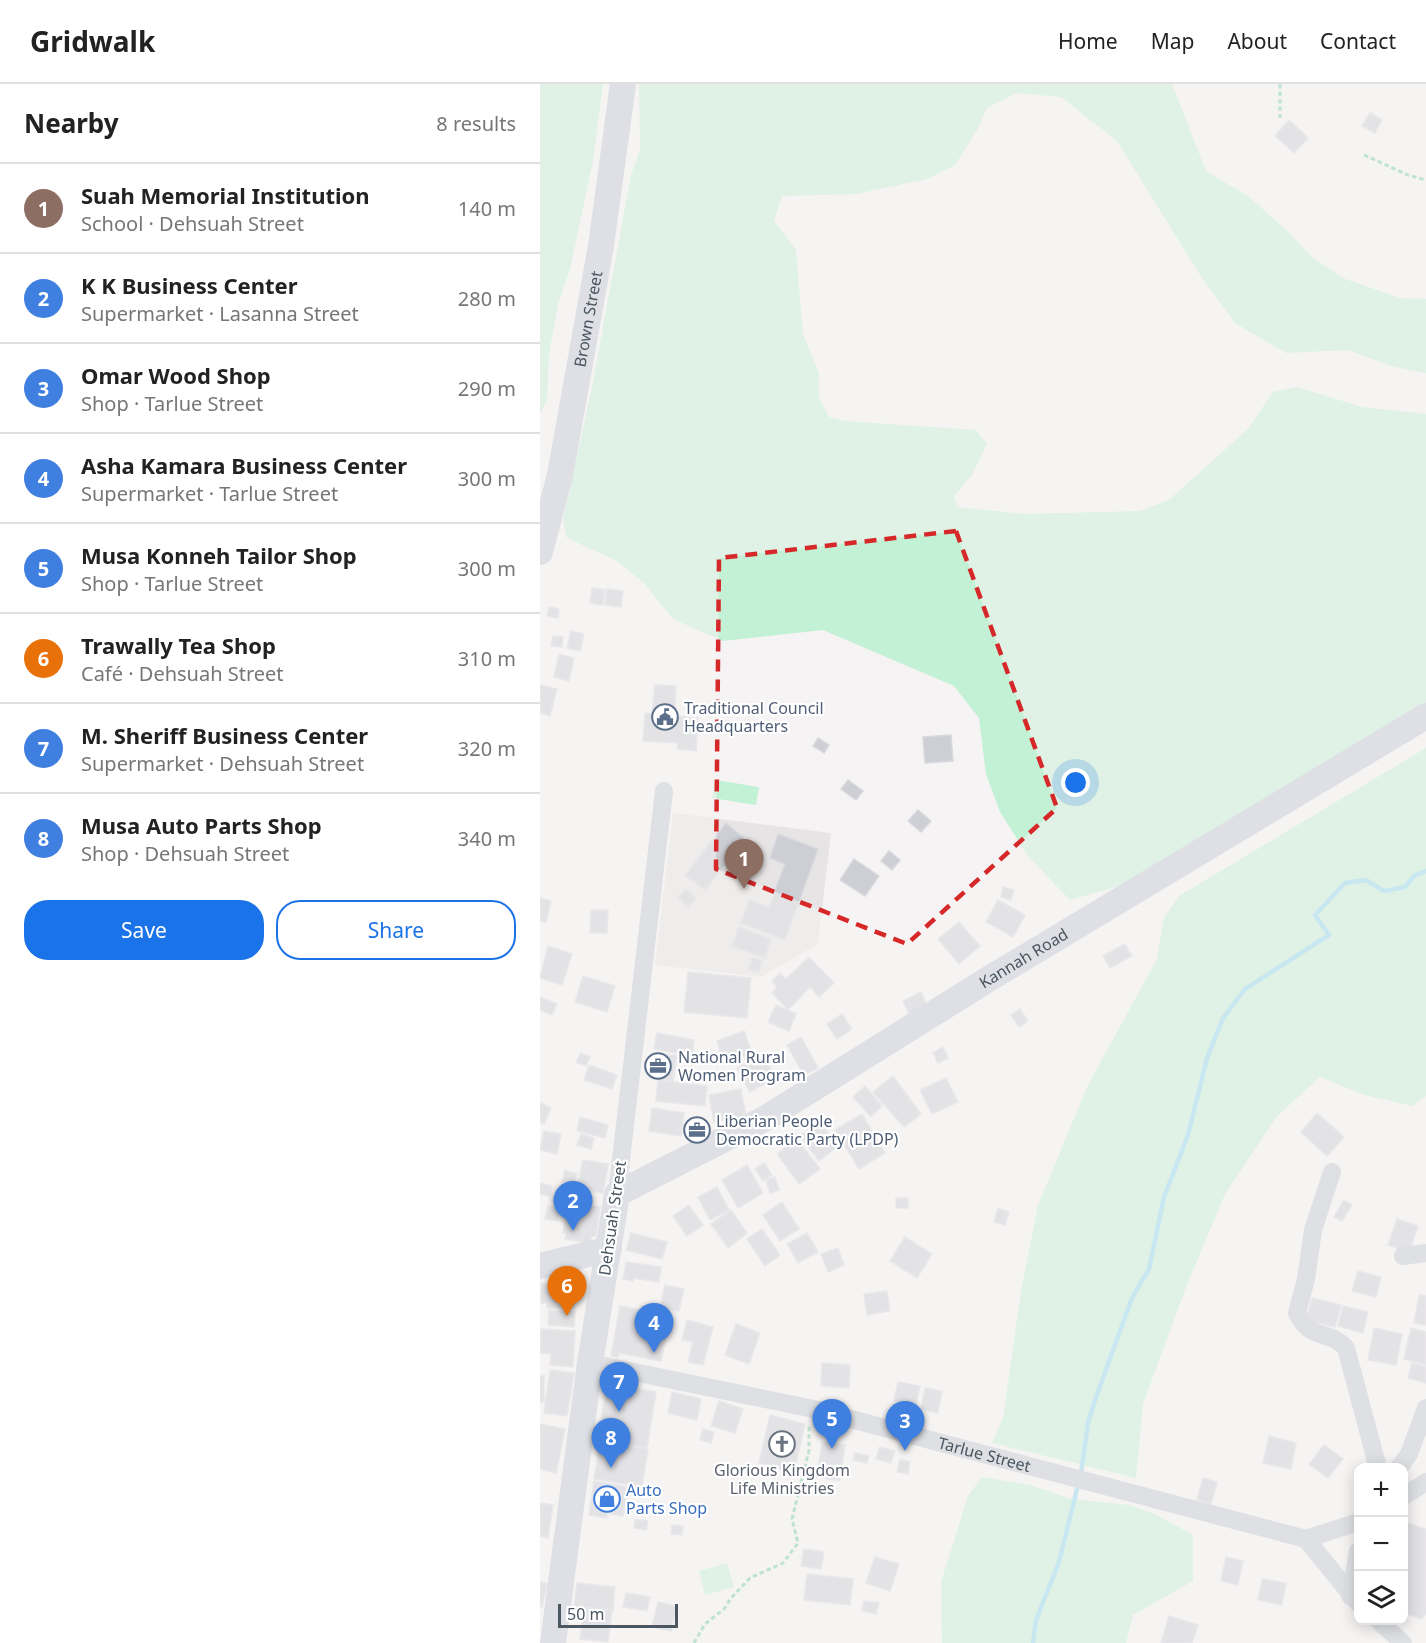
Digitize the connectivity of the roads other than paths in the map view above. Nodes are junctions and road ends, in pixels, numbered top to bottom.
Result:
1 (623, 84) edge
2 (540, 552) edge
3 (1426, 716) edge
4 (664, 791) dead end
5 (1332, 1172) dead end
6 (617, 1194) junction
7 (609, 1249) junction
8 (1426, 1253) edge
9 (1403, 1257) dead end
10 (540, 1266) edge
11 (590, 1363) junction
12 (1426, 1408) edge
13 (1377, 1463) edge
14 (1402, 1463) edge
15 (1426, 1482) edge
16 (1408, 1493) edge
17 (1354, 1524) edge
18 (1306, 1539) junction
19 (1354, 1599) edge
20 (1383, 1625) edge
21 (553, 1643) edge
22 (1403, 1643) edge

1 - 2 street, Brown Street
3 - 6 street, Kannah Road
4 - 6 street, Dehsuah Street
5 - 13 street
6 - 7 street, Dehsuah Street
7 - 10 street
7 - 11 street, Dehsuah Street
8 - 9 street
11 - 18 street, Tarlue Street
11 - 21 street, Dehsuah Street
12 - 14 street
15 - 16 street
17 - 18 street
18 - 19 street
20 - 22 street

